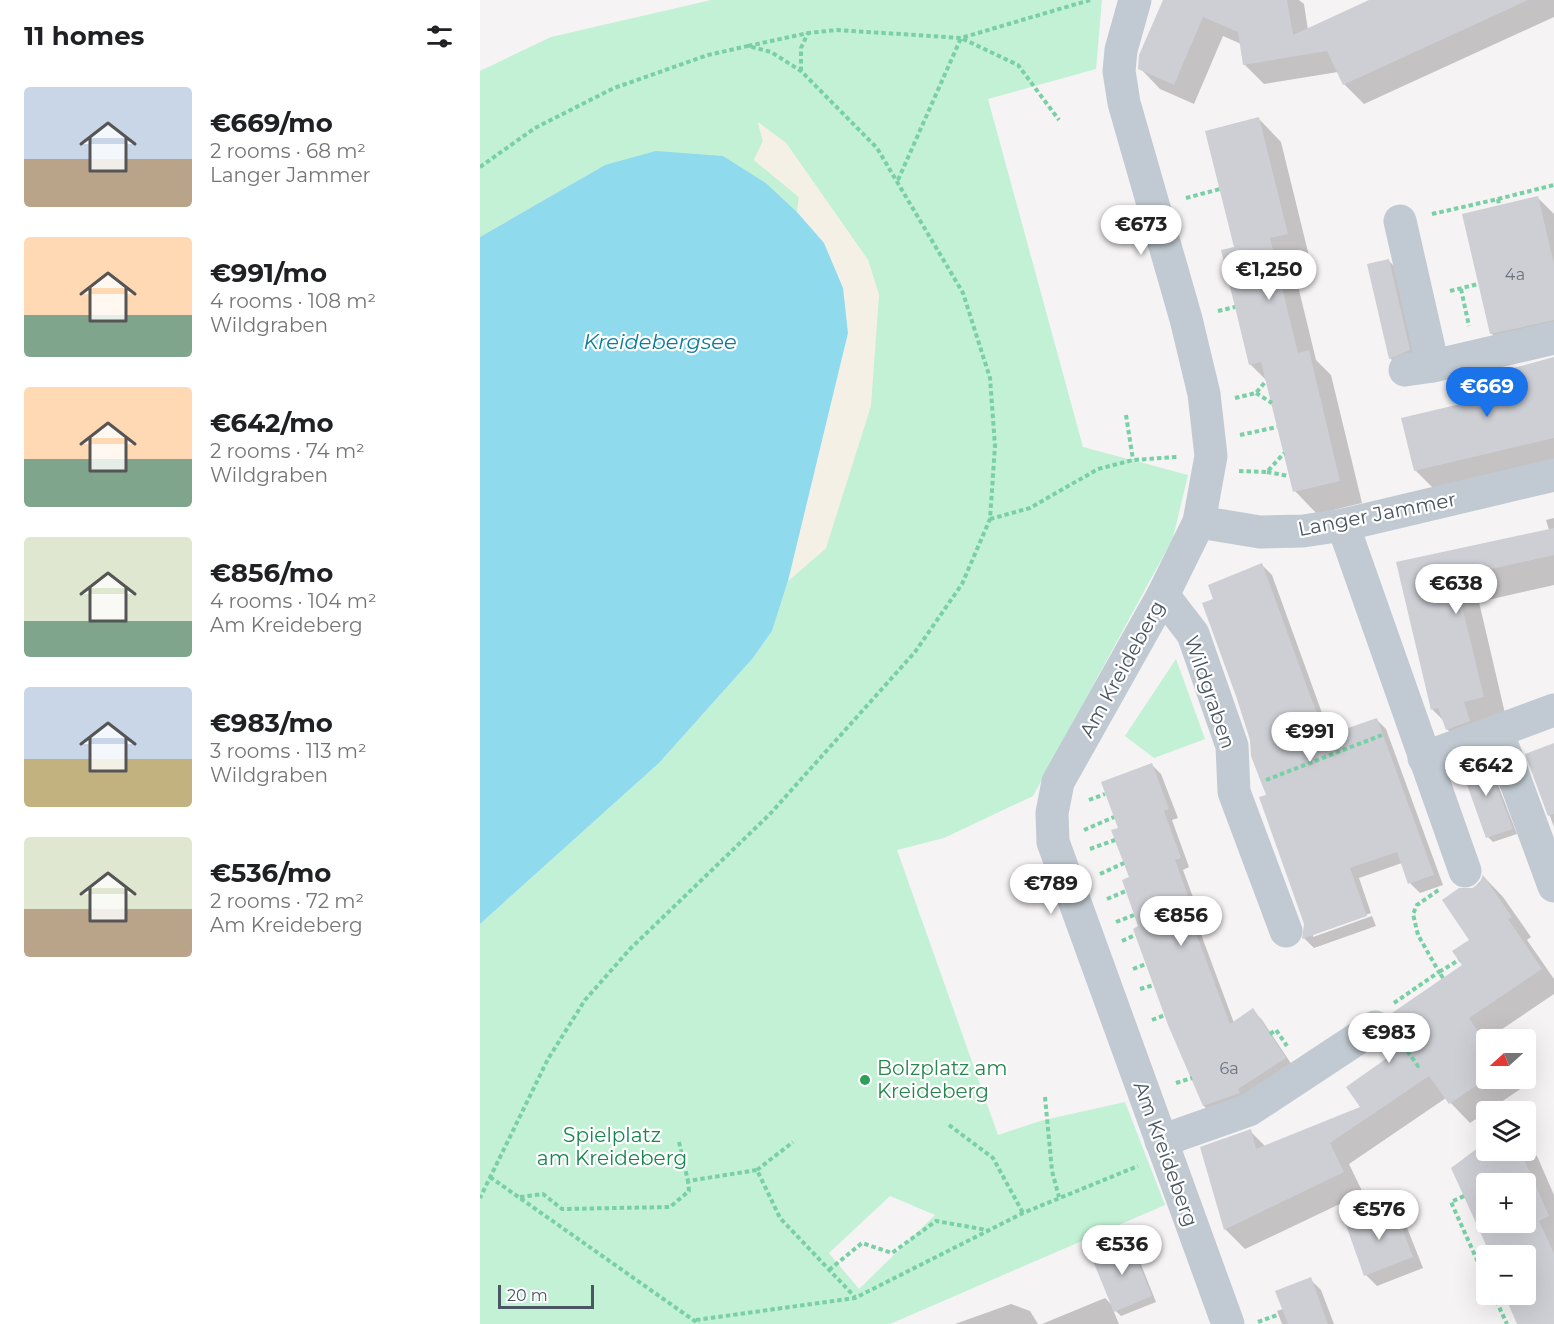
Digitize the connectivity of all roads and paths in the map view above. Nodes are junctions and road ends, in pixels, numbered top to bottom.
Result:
1 (1090, 0) edge
2 (1135, 0) edge
3 (808, 33) junction
4 (961, 38) junction
5 (748, 46) junction
6 (801, 71) junction
7 (1059, 120) dead end
8 (480, 167) edge
9 (898, 181) junction
10 (1554, 185) edge
11 (1498, 199) junction
12 (1499, 205) dead end
13 (1405, 226) joint
14 (1554, 338) edge
15 (1256, 393) dead end
16 (1272, 403) dead end
17 (1126, 415) dead end
18 (1284, 453) dead end
19 (1159, 458) dead end
20 (1132, 460) junction
21 (1209, 470) junction
22 (1267, 472) junction
23 (1289, 476) dead end
24 (1554, 476) edge
25 (990, 519) junction
26 (1198, 522) junction
27 (1343, 525) junction
28 (1163, 595) junction
29 (1554, 710) edge
30 (1412, 724) junction
31 (1497, 731) junction
32 (1424, 758) junction
33 (1234, 792) junction
34 (1464, 871) joint
35 (1554, 886) edge
36 (1286, 931) dead end
37 (1459, 960) dead end
38 (1439, 972) junction
39 (1443, 978) dead end
40 (1409, 993) junction
41 (1413, 998) dead end
42 (1387, 1024) junction
43 (1421, 1064) dead end
44 (1046, 1097) dead end
45 (949, 1125) dead end
46 (679, 1142) dead end
47 (793, 1142) dead end
48 (1164, 1148) junction
49 (756, 1170) junction
50 (490, 1177) junction
51 (688, 1181) junction
52 (1464, 1196) dead end
53 (519, 1197) junction
54 (1059, 1197) junction
55 (480, 1198) edge
56 (1023, 1213) junction
57 (1348, 1216) dead end
58 (1365, 1218) dead end
59 (988, 1230) junction
60 (1476, 1258) edge
61 (829, 1270) junction
62 (855, 1298) junction
63 (1498, 1305) edge
64 (1277, 1315) dead end
65 (698, 1322) edge
66 (1228, 1324) edge
67 (1251, 1324) edge
68 (1507, 1324) edge

1 - 4 path
2 - 21 street, Am Kreideberg
3 - 4 path
3 - 5 path
3 - 6 path
4 - 7 path
4 - 9 path
5 - 6 path
5 - 8 path
6 - 9 path
9 - 25 path
10 - 11 path
11 - 12 path
11 - 13 path
13 - 14 street
15 - 16 path
17 - 20 path
18 - 22 path
19 - 20 path
20 - 25 path
21 - 22 path
21 - 26 street, Am Kreideberg
22 - 23 path
24 - 27 street, Langer Jammer
25 - 50 path
26 - 27 street, Langer Jammer
26 - 28 street, Am Kreideberg
27 - 30 street
28 - 33 street, Wildgraben
28 - 48 street, Am Kreideberg
29 - 31 street
30 - 32 street
30 - 33 path
31 - 32 street
31 - 35 street
32 - 34 street
33 - 36 street, Wildgraben
34 - 38 path
37 - 38 path
38 - 39 path
38 - 40 path
40 - 41 path
40 - 42 path
42 - 43 path
42 - 48 street
44 - 54 path
45 - 56 path
46 - 51 path
47 - 49 path
48 - 54 path
48 - 66 street, Am Kreideberg
49 - 51 path
49 - 61 path
50 - 53 path
50 - 55 path
51 - 53 path
52 - 60 path
53 - 65 path
54 - 56 path
56 - 59 path
57 - 58 path
59 - 61 path
59 - 62 path
61 - 62 path
62 - 65 path
63 - 68 path
64 - 67 path

